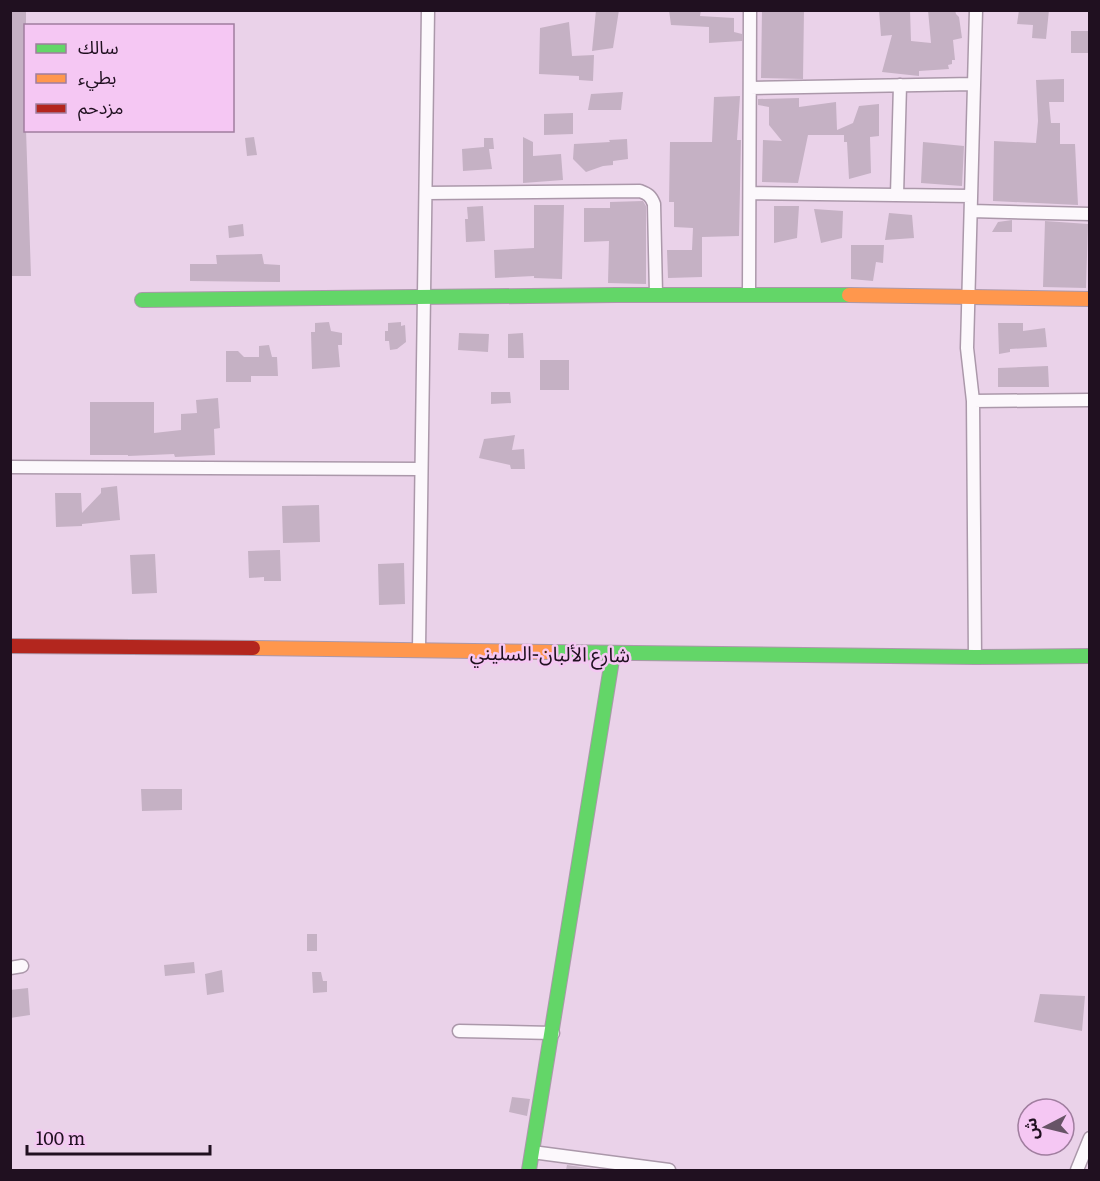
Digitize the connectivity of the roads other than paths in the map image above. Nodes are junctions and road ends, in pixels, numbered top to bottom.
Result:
1 (428, 10) edge
2 (750, 10) edge
3 (976, 10) edge
4 (974, 84) junction
5 (900, 86) junction
6 (750, 88) junction
7 (426, 193) junction
8 (750, 193) junction
9 (897, 195) junction
10 (971, 196) junction
11 (971, 211) junction
12 (1089, 214) edge
13 (656, 294) junction
14 (749, 294) junction
15 (969, 296) junction
16 (424, 297) junction
17 (1089, 299) edge
18 (142, 300) dead end
19 (1089, 400) edge
20 (973, 401) junction
21 (10, 467) edge
22 (421, 469) junction
23 (10, 646) edge
24 (419, 649) junction
25 (613, 654) junction
26 (1089, 656) edge
27 (975, 657) junction
28 (459, 1031) dead end
29 (553, 1034) junction
30 (1089, 1138) edge
31 (532, 1152) junction
32 (529, 1170) edge
33 (669, 1170) edge
34 (1077, 1170) edge

1 - 7 street
2 - 6 street
3 - 4 street
4 - 5 street
4 - 10 street
5 - 6 street
5 - 9 street
6 - 8 street
7 - 13 street
7 - 16 street
8 - 9 street
8 - 14 street
9 - 10 street
10 - 11 street
11 - 12 street
11 - 15 street
13 - 14 street
13 - 16 street
14 - 15 street
15 - 17 street
15 - 20 street
16 - 18 street
16 - 22 street
19 - 20 street
20 - 27 street
21 - 22 street
22 - 24 street
23 - 24 street, شارع الألبان-السليني
24 - 25 street, شارع الألبان-السليني
25 - 27 street, شارع الألبان-السليني
25 - 29 street
26 - 27 street, شارع الألبان-السليني
28 - 29 street
29 - 31 street
30 - 34 street
31 - 32 street
31 - 33 street

